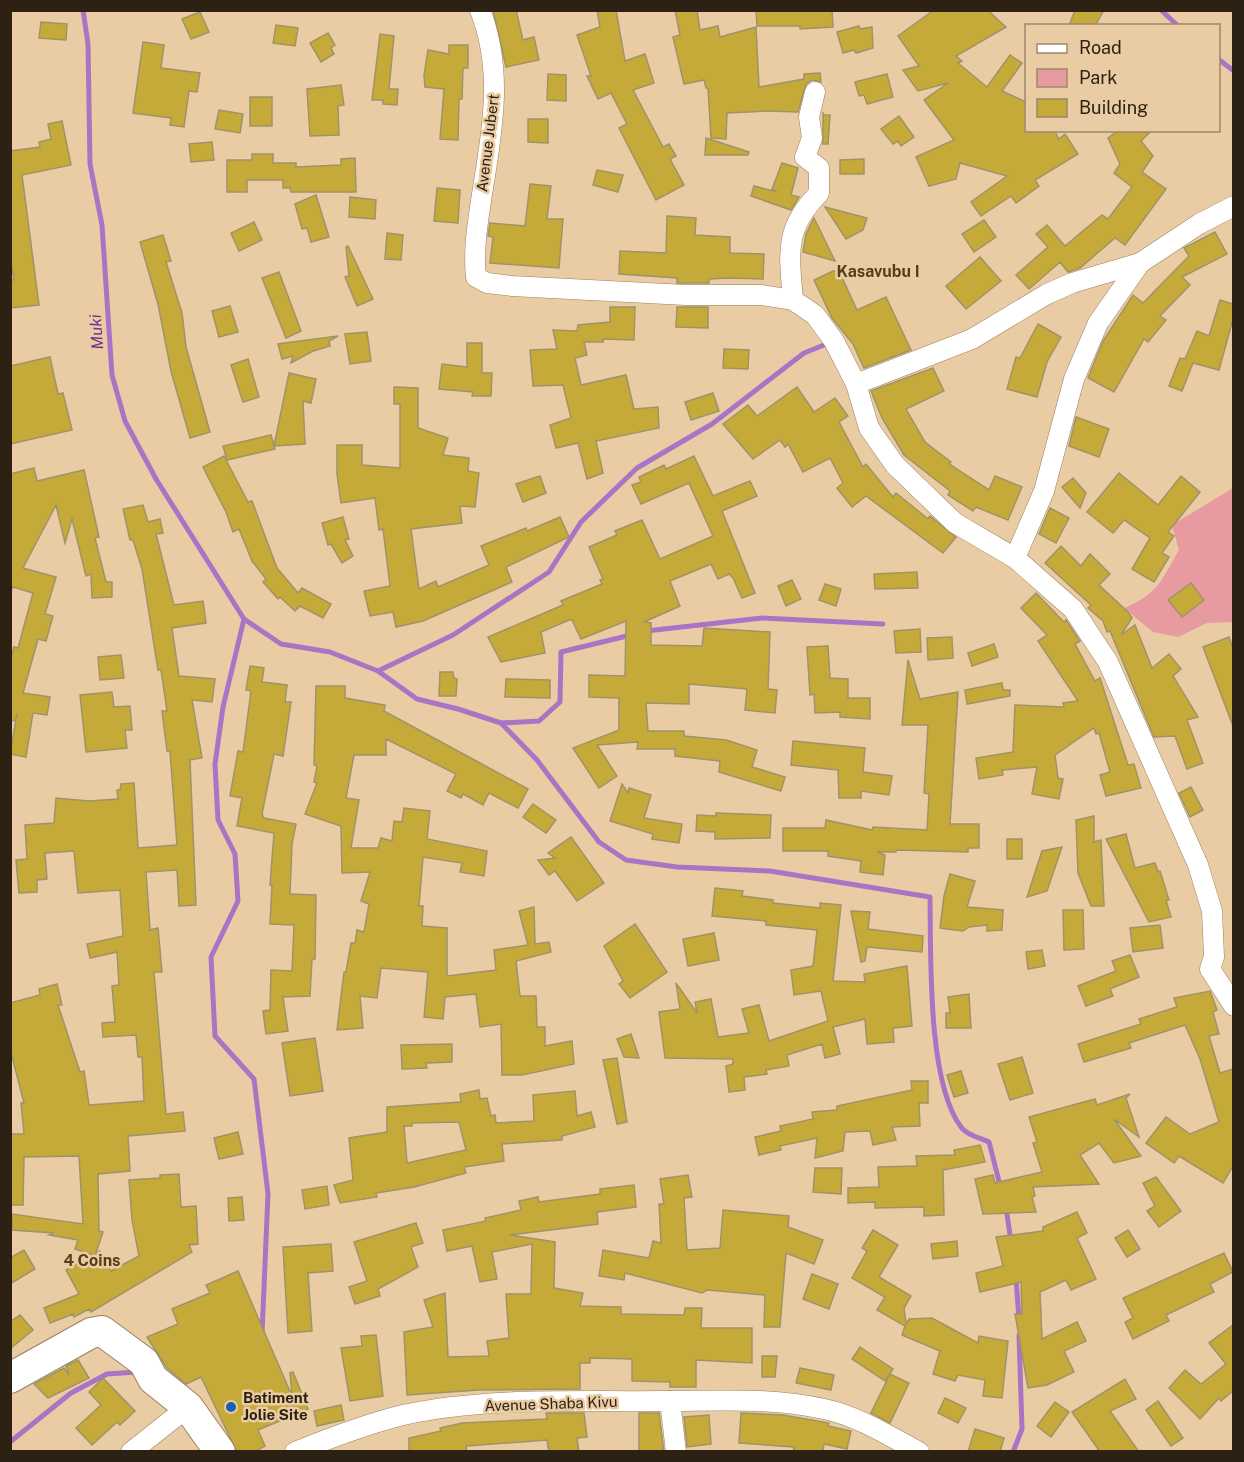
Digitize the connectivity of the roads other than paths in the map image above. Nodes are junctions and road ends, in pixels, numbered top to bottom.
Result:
1 (480, 10) edge
2 (815, 92) dead end
3 (1233, 206) edge
4 (1140, 263) junction
5 (793, 300) junction
6 (856, 384) junction
7 (1015, 558) junction
8 (1233, 1006) edge
9 (10, 1378) edge
10 (670, 1401) junction
11 (189, 1407) junction
12 (131, 1452) edge
13 (220, 1452) edge
14 (295, 1452) edge
15 (676, 1452) edge
16 (919, 1452) edge

1 - 5 street, Avenue Jubert
2 - 5 street
3 - 4 street
4 - 6 street
4 - 7 street
5 - 6 street
6 - 7 street
7 - 8 street
9 - 11 highway
10 - 14 street, Avenue Shaba Kivu
10 - 15 street
10 - 16 street, Avenue Shaba Kivu
11 - 12 street
11 - 13 highway

